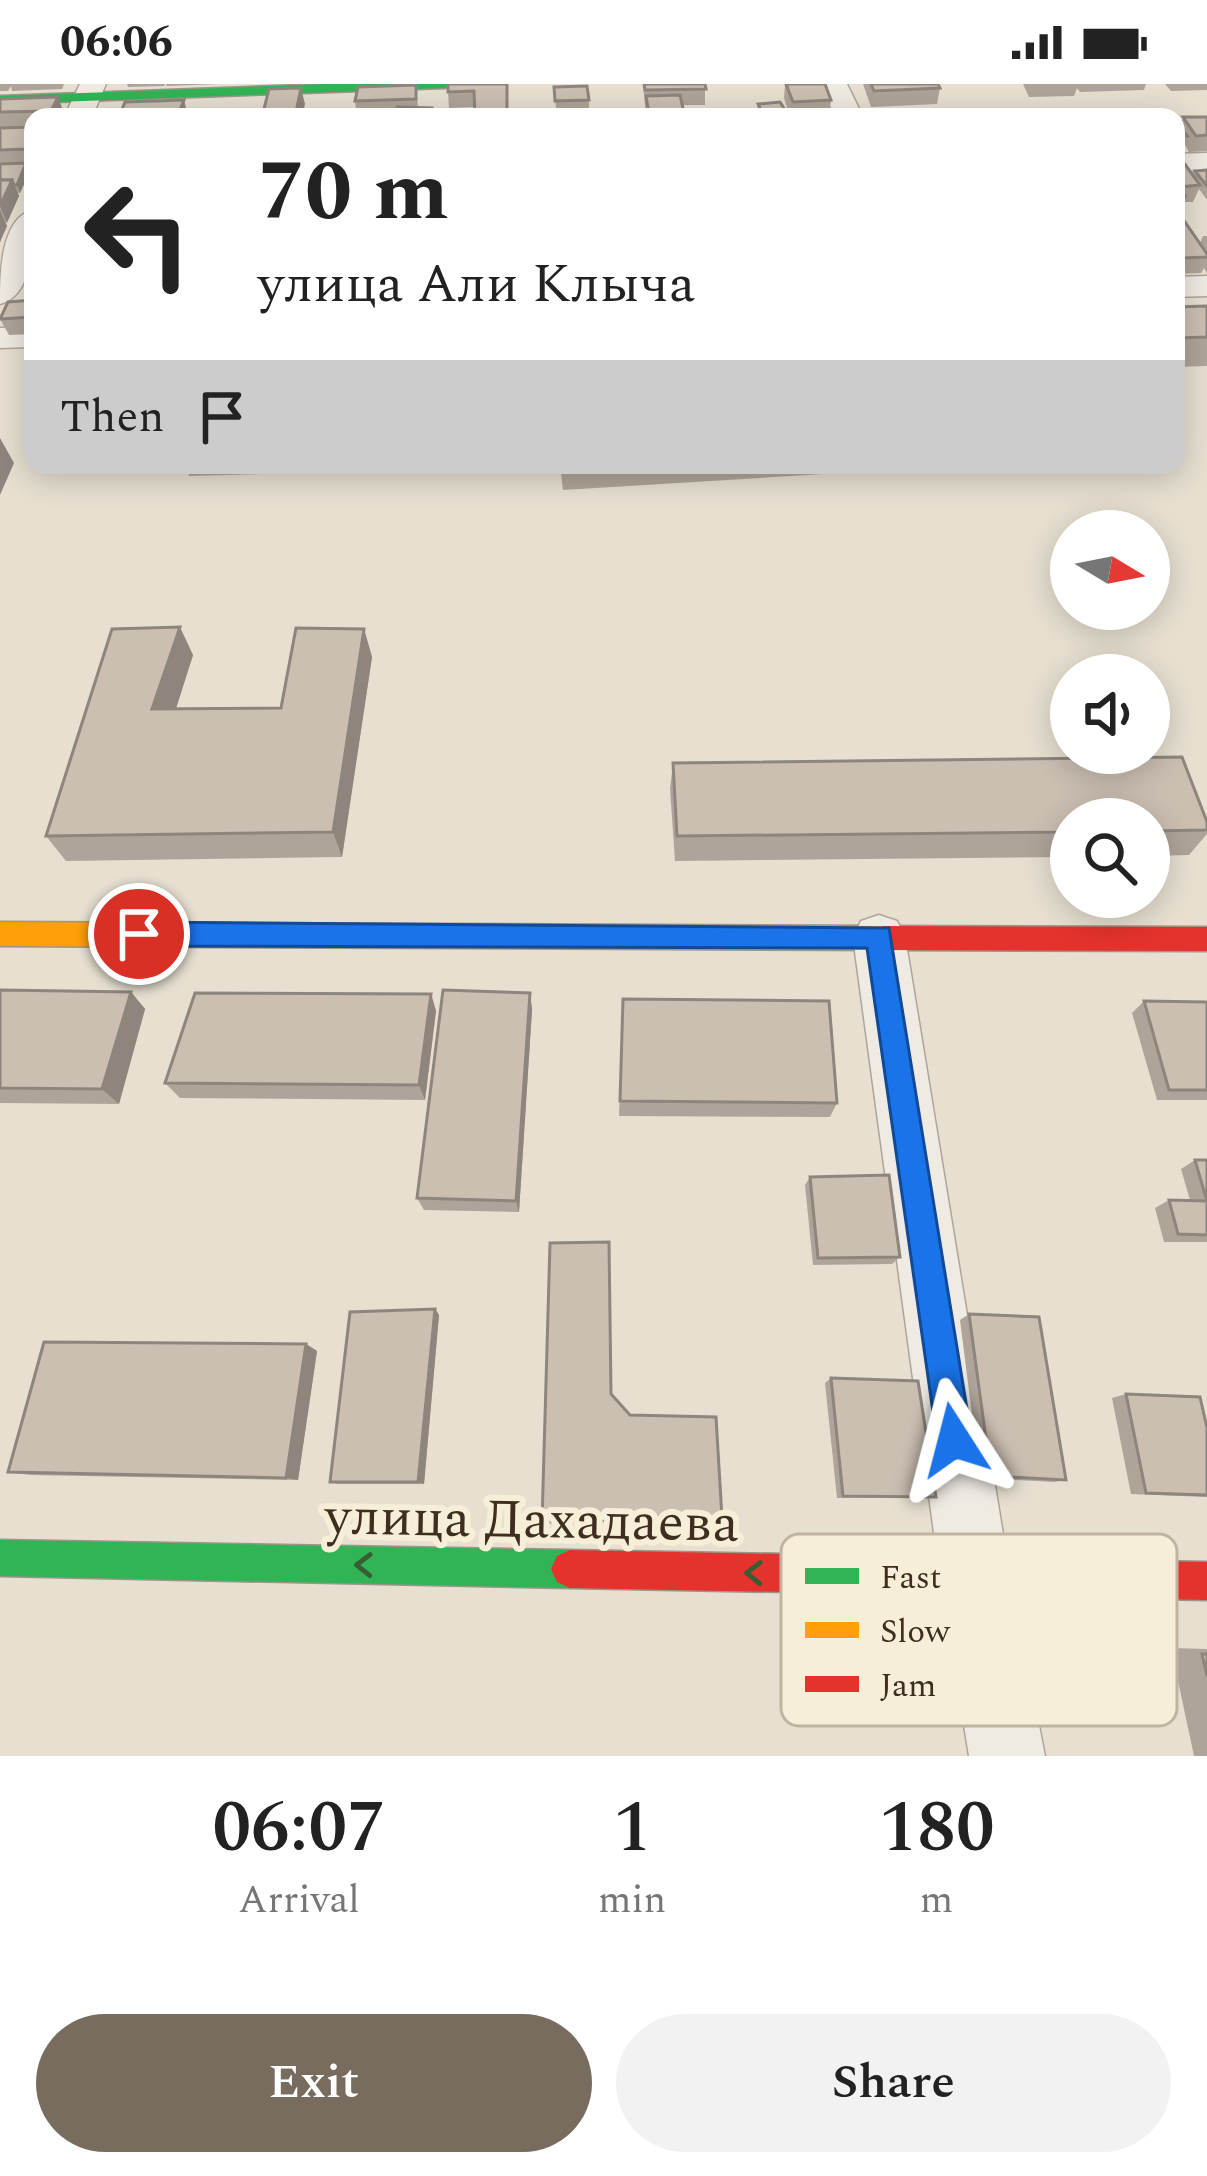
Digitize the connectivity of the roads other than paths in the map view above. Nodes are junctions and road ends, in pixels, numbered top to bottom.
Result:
1 (446, 84) edge
2 (0, 100) edge
3 (85, 100) edge
4 (24, 239) edge
5 (0, 294) edge
6 (0, 934) edge
7 (879, 937) junction
8 (1207, 939) edge
9 (969, 1534) edge
10 (0, 1558) edge
11 (781, 1573) edge
12 (1177, 1580) edge
13 (1207, 1581) edge
14 (1001, 1726) edge
15 (1006, 1756) edge

1 - 3 street
2 - 3 street
4 - 5 street
6 - 7 street
7 - 8 street
7 - 9 street
11 -> 10 street, улица Дахадаева
12 - 13 street, улица Дахадаева
14 - 15 street

